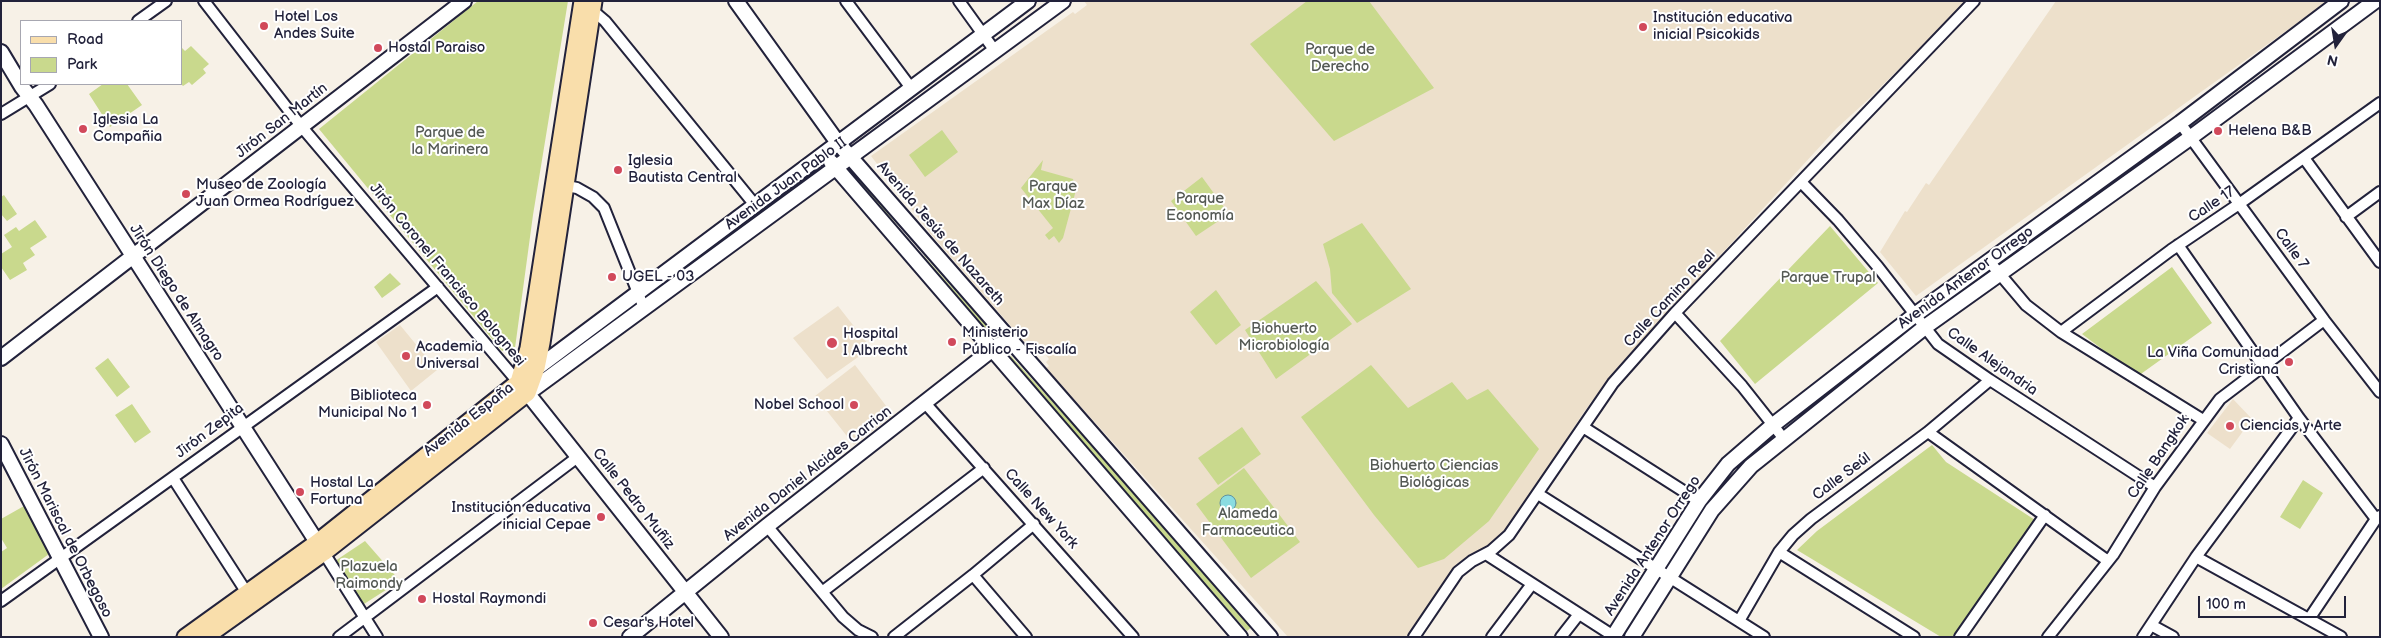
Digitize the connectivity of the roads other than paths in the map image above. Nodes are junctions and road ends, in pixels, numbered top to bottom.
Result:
1 (166, 1) edge
2 (204, 1) edge
3 (736, 1) edge
4 (846, 1) edge
5 (959, 1) edge
6 (1028, 1) edge
7 (1063, 1) edge
8 (1974, 1) edge
9 (2341, 1) edge
10 (2375, 1) edge
11 (456, 4) edge
12 (589, 4) edge
13 (139, 20) edge
14 (983, 35) junction
15 (1, 52) edge
16 (995, 52) junction
17 (20, 83) edge
18 (22, 85) edge
19 (48, 85) edge
20 (911, 88) junction
21 (29, 97) junction
22 (2380, 104) edge
23 (1, 114) edge
24 (2180, 123) junction
25 (301, 126) junction
26 (2190, 138) junction
27 (838, 142) junction
28 (823, 154) junction
29 (851, 157) junction
30 (2304, 158) junction
31 (836, 168) junction
32 (1802, 183) junction
33 (559, 184) junction
34 (2380, 192) edge
35 (755, 204) junction
36 (2240, 204) junction
37 (2346, 217) junction
38 (2178, 245) junction
39 (134, 257) junction
40 (1988, 260) junction
41 (2380, 262) edge
42 (675, 264) junction
43 (1998, 274) junction
44 (684, 279) junction
45 (438, 287) junction
46 (637, 292) junction
47 (644, 308) junction
48 (1675, 313) junction
49 (1916, 314) junction
50 (2324, 320) junction
51 (1925, 327) junction
52 (2061, 332) junction
53 (1008, 338) junction
54 (993, 350) junction
55 (1, 358) edge
56 (2262, 365) junction
57 (537, 368) junction
58 (1990, 380) junction
59 (523, 387) junction
60 (2380, 392) edge
61 (925, 403) junction
62 (2299, 418) junction
63 (2203, 420) junction
64 (1773, 425) junction
65 (242, 426) junction
66 (1583, 428) junction
67 (1928, 432) junction
68 (1784, 439) junction
69 (1, 444) edge
70 (579, 456) junction
71 (984, 468) junction
72 (173, 478) junction
73 (2155, 487) junction
74 (1538, 494) junction
75 (1699, 502) junction
76 (2045, 515) junction
77 (2378, 518) edge
78 (1034, 524) junction
79 (767, 526) junction
80 (320, 547) junction
81 (1779, 552) junction
82 (1486, 554) junction
83 (62, 558) junction
84 (2196, 558) junction
85 (2108, 561) junction
86 (1655, 569) junction
87 (973, 575) junction
88 (1668, 578) junction
89 (1532, 584) junction
90 (822, 592) junction
91 (247, 593) junction
92 (686, 593) junction
93 (1, 601) edge
94 (1579, 614) junction
95 (365, 618) junction
96 (2309, 619) junction
97 (1739, 621) junction
98 (2151, 625) junction
99 (1263, 635) edge
100 (1614, 636) edge
101 (101, 637) edge
102 (185, 637) edge
103 (206, 637) edge
104 (339, 637) edge
105 (377, 637) edge
106 (630, 637) edge
107 (721, 637) edge
108 (872, 637) edge
109 (894, 637) edge
110 (1026, 637) edge
111 (1133, 637) edge
112 (1240, 637) edge
113 (1414, 637) edge
114 (1492, 637) edge
115 (1561, 637) edge
116 (1632, 637) edge
117 (1764, 637) edge
118 (1914, 637) edge
119 (1960, 637) edge
120 (2048, 637) edge
121 (2143, 637) edge
122 (2172, 637) edge
123 (2341, 637) edge

1 - 13 street
2 - 25 street, Jirón Coronel Francisco Bolognesi
3 - 27 street, Avenida Jesús de Nazareth
4 - 20 street
5 - 14 street
6 - 14 street, Avenida Juan Pablo II
7 - 16 street, Avenida Juan Pablo II
8 - 32 street, Calle Camino Real
9 - 24 street, Avenida Antenor Orrego
10 - 26 street, Avenida Antenor Orrego
11 - 25 street, Jirón San Martín
12 - 33 main road, Avenida España
12 - 35 street
14 - 16 street
14 - 20 street, Avenida Juan Pablo II
15 - 17 street, Jirón Diego de Almagro
16 - 29 street, Avenida Juan Pablo II
18 - 21 street, Jirón Diego de Almagro
19 - 21 street
20 - 27 street, Avenida Juan Pablo II
21 - 23 street
21 - 39 street, Jirón Diego de Almagro
22 - 30 street, Calle 17
24 - 26 street, Calle 7
24 - 40 street, Avenida Antenor Orrego
25 - 39 street, Jirón San Martín
25 - 45 street, Jirón Coronel Francisco Bolognesi
26 - 36 street, Calle 7
26 - 43 street, Avenida Antenor Orrego
27 - 28 street, Avenida Juan Pablo II
27 - 29 street, Avenida Jesús de Nazareth
28 - 31 street
28 - 35 street, Avenida Juan Pablo II
29 - 31 street, Avenida Juan Pablo II
29 - 53 street, Avenida Jesús de Nazareth
30 - 36 street, Calle 17
30 - 37 street
31 - 44 street, Avenida Juan Pablo II
31 - 54 street
32 - 48 street, Calle Camino Real
32 - 49 street, Calle Alejandria
33 - 46 street
33 - 57 main road, Avenida España
33 - 59 main road, Avenida España
34 - 37 street
35 - 42 street, Avenida Juan Pablo II
36 - 38 street, Calle 17
36 - 50 street, Calle 7
37 - 41 street
38 - 52 street, Calle 17
38 - 56 street
39 - 55 street, Jirón San Martín
39 - 65 street, Jirón Diego de Almagro
40 - 43 street
40 - 49 street, Avenida Antenor Orrego
42 - 44 street
42 - 46 street, Avenida Juan Pablo II
43 - 51 street, Avenida Antenor Orrego
43 - 52 street
44 - 47 street, Avenida Juan Pablo II
45 - 59 street, Jirón Coronel Francisco Bolognesi
45 - 65 street, Jirón Zepita
46 - 47 street
46 - 57 street, Avenida Juan Pablo II
47 - 59 street, Avenida Juan Pablo II
48 - 64 street
48 - 66 street, Calle Camino Real
49 - 51 street, Calle Alejandria
49 - 64 street, Avenida Antenor Orrego
50 - 56 street, Calle Bangkok
50 - 60 street, Calle 7
51 - 58 street, Calle Alejandria
51 - 68 street, Avenida Antenor Orrego
52 - 63 street
53 - 54 street, Avenida Daniel Alcides Carrion
53 - 99 street, Avenida Jesús de Nazareth
54 - 61 street, Avenida Daniel Alcides Carrion
54 - 112 street
56 - 62 street
56 - 63 street, Calle Bangkok
57 - 59 main road, Avenida España
58 - 67 street, Calle Seúl
58 - 73 street, Calle Alejandria
59 - 70 street, Calle Pedro Muñiz
59 - 80 main road, Avenida España
61 - 71 street, Calle New York
61 - 79 street, Avenida Daniel Alcides Carrion
62 - 77 street
62 - 84 street
63 - 73 street, Calle Bangkok
64 - 68 street
64 - 75 street, Avenida Antenor Orrego
65 - 72 street, Jirón Zepita
65 - 80 street, Jirón Diego de Almagro
66 - 74 street, Calle Camino Real
66 - 75 street
67 - 76 street
67 - 81 street, Calle Seúl
68 - 88 street, Avenida Antenor Orrego
69 - 83 street, Jirón Mariscal de Orbegoso
70 - 92 street, Calle Pedro Muñiz
70 - 95 street
71 - 78 street, Calle New York
71 - 90 street
72 - 83 street, Jirón Zepita
72 - 91 street
73 - 85 street, Calle Bangkok
74 - 82 street, Calle Camino Real
74 - 86 street
75 - 86 street, Avenida Antenor Orrego
76 - 85 street
76 - 119 street
77 - 96 street
78 - 87 street
78 - 111 street, Calle New York
79 - 90 street
79 - 92 street, Avenida Daniel Alcides Carrion
80 - 91 main road, Avenida España
80 - 95 street
80 - 103 main road, Avenida España
81 - 97 street, Calle Seúl
81 - 118 street
82 - 89 street
82 - 113 street, Calle Camino Real
83 - 93 street, Jirón Zepita
83 - 101 street, Jirón Mariscal de Orbegoso
84 - 96 street
84 - 98 street
85 - 120 street, Calle Bangkok
86 - 88 street
86 - 100 street, Avenida Antenor Orrego
87 - 109 street
87 - 110 street
88 - 97 street
88 - 116 street, Avenida Antenor Orrego
89 - 94 street
89 - 114 street
90 - 108 street
91 - 102 main road, Avenida España
92 - 106 street, Avenida Daniel Alcides Carrion
92 - 107 street, Calle Pedro Muñiz
94 - 100 street
94 - 115 street
95 - 104 street
95 - 105 street
96 - 123 street
97 - 117 street
98 - 121 street
98 - 122 street

